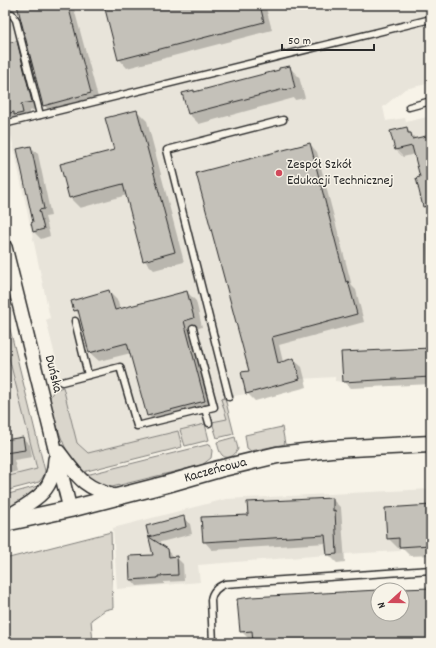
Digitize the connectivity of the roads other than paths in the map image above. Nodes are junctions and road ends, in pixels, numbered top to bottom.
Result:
1 (5, 15) edge
2 (431, 19) edge
3 (431, 101) edge
4 (409, 107) dead end
5 (40, 115) junction
6 (283, 120) dead end
7 (8, 123) dead end
8 (5, 247) edge
9 (75, 321) dead end
10 (193, 328) dead end
11 (88, 375) junction
12 (62, 382) dead end
13 (229, 397) dead end
14 (205, 409) junction
15 (209, 423) dead end
16 (431, 444) edge
17 (55, 448) junction
18 (117, 497) junction
19 (70, 509) junction
20 (5, 518) edge
21 (5, 523) edge
22 (431, 570) edge
23 (213, 643) edge

1 - 5 lane
2 - 5 lane
3 - 4 lane
5 - 7 lane
6 - 13 lane
8 - 17 street, Duńska
9 - 11 lane
10 - 14 lane
11 - 12 lane
11 - 14 lane
14 - 15 lane
16 - 18 street, Kaczeńcowa
17 - 18 street
17 - 19 street, Duńska
17 - 20 street
18 - 19 street, Kaczeńcowa
19 - 21 street, Kaczeńcowa
22 - 23 lane

